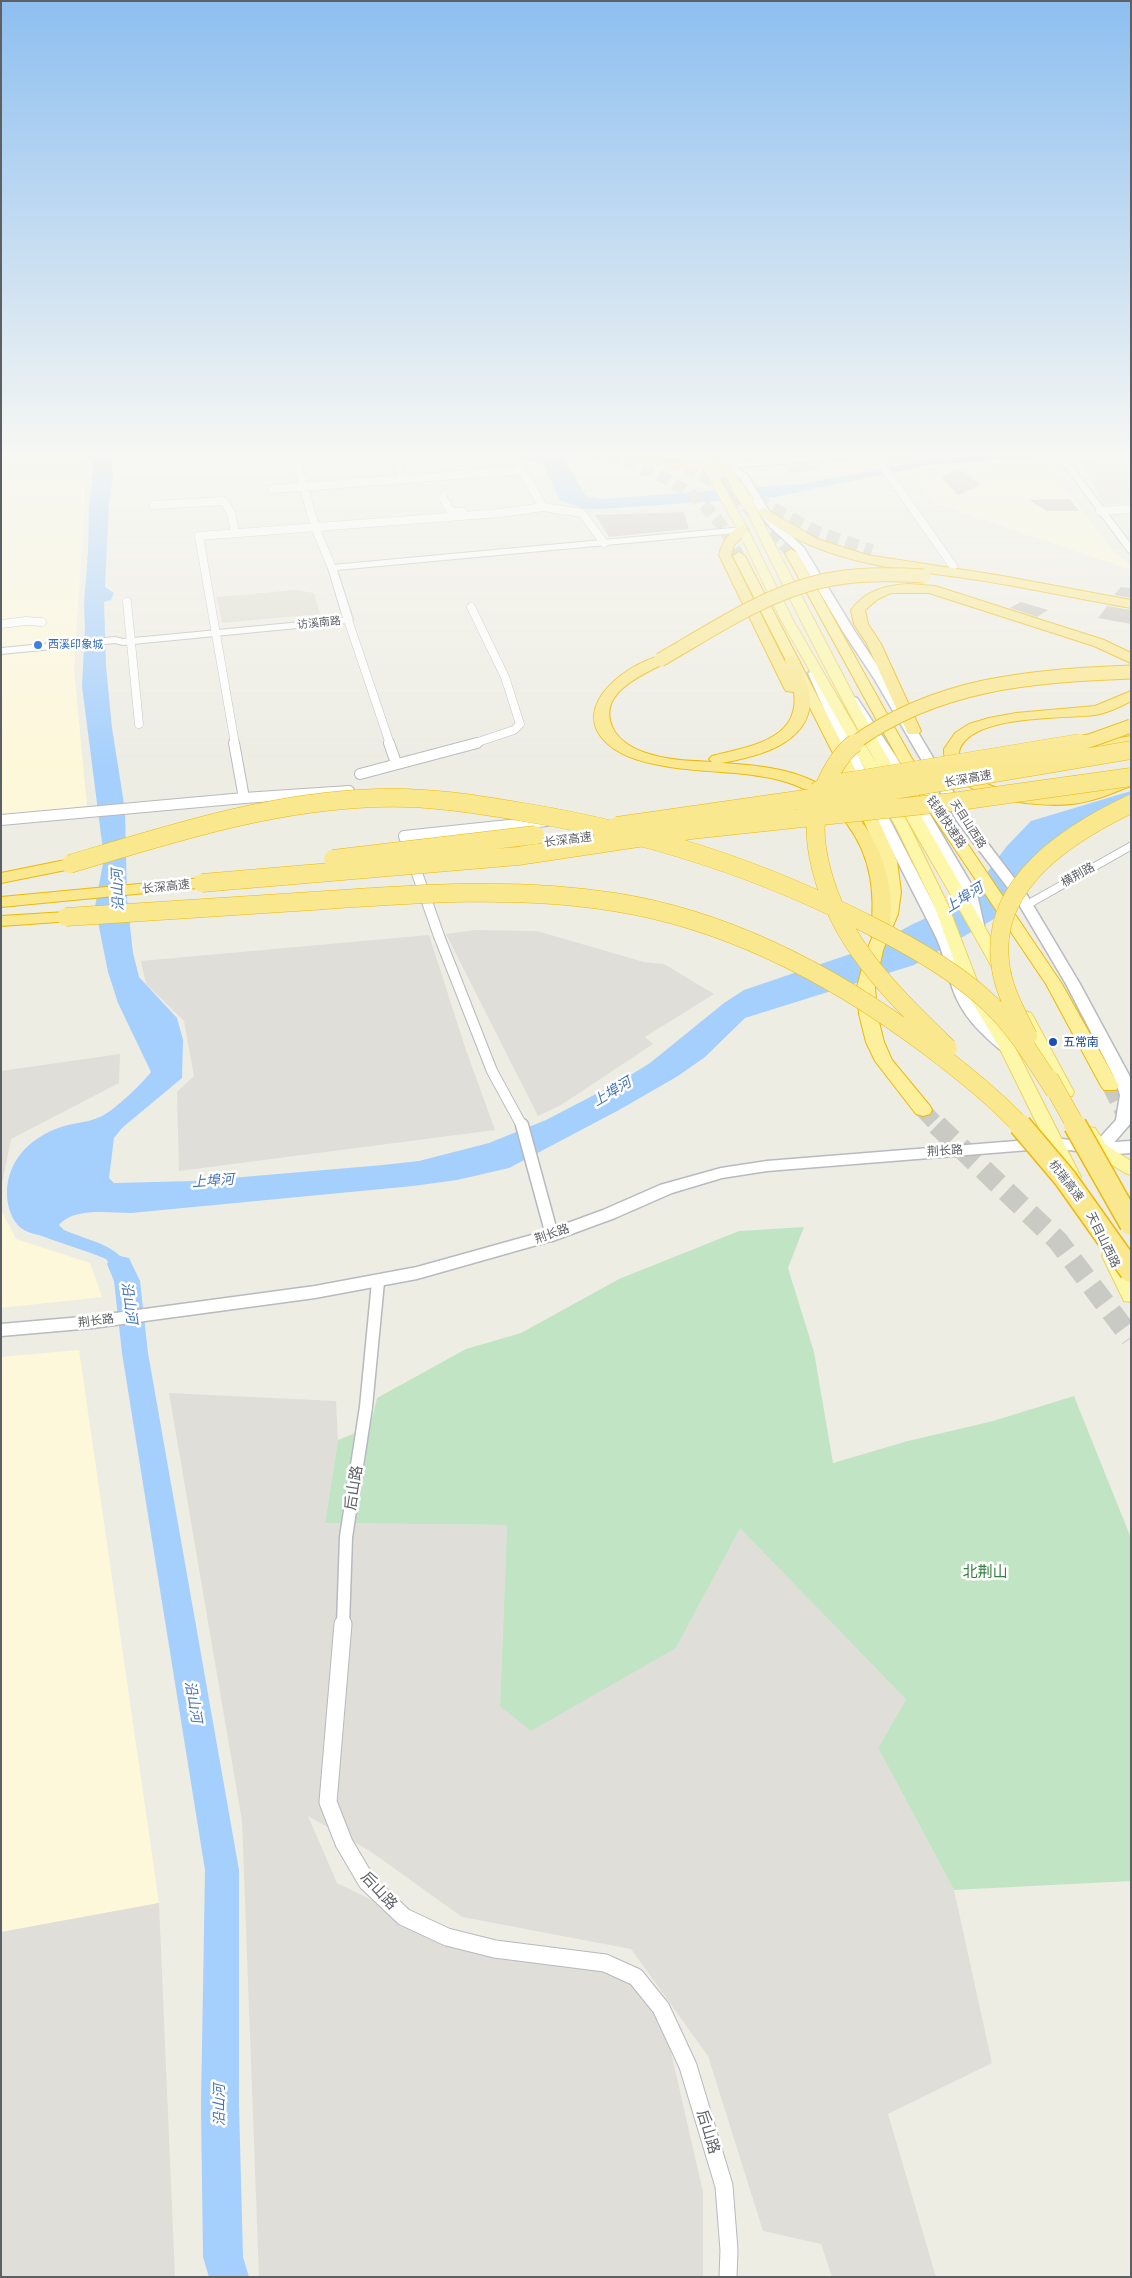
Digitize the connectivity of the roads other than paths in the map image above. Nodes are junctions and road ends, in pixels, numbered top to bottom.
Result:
1 (202, 557) edge
2 (328, 557) edge
3 (448, 557) edge
4 (726, 557) tunnel mouth
5 (740, 557) tunnel mouth
6 (756, 557) tunnel mouth
7 (776, 557) tunnel mouth
8 (793, 557) tunnel mouth
9 (805, 557) tunnel mouth
10 (856, 557) tunnel mouth
11 (897, 557) edge
12 (947, 557) edge
13 (953, 566) dead end
14 (332, 568) junction
15 (925, 579) junction
16 (1131, 598) edge
17 (127, 602) dead end
18 (1131, 604) edge
19 (471, 607) dead end
20 (1131, 612) edge
21 (348, 620) junction
22 (42, 622) dead end
23 (1, 624) edge
24 (217, 634) junction
25 (121, 643) junction
26 (82, 646) junction
27 (1, 651) edge
28 (1131, 652) edge
29 (1, 657) edge
30 (1131, 659) edge
31 (792, 660) junction
32 (664, 662) junction
33 (1131, 672) edge
34 (1131, 695) edge
35 (798, 721) junction
36 (139, 724) dead end
37 (1131, 726) edge
38 (912, 731) junction
39 (1131, 741) edge
40 (1131, 750) edge
41 (396, 763) junction
42 (360, 774) dead end
43 (1131, 776) edge
44 (1131, 781) edge
45 (244, 798) junction
46 (801, 801) junction
47 (1131, 804) edge
48 (1, 820) edge
49 (537, 840) junction
50 (1131, 845) edge
51 (1, 878) edge
52 (200, 879) junction
53 (1, 893) edge
54 (59, 893) junction
55 (1023, 900) junction
56 (1, 902) edge
57 (1, 921) edge
58 (877, 943) junction
59 (1110, 1086) tunnel mouth
60 (1055, 1090) junction
61 (993, 1097) junction
62 (923, 1110) tunnel mouth
63 (1054, 1143) junction
64 (1131, 1147) edge
65 (1099, 1149) junction
66 (1131, 1169) edge
67 (1131, 1224) edge
68 (552, 1235) junction
69 (1131, 1270) edge
70 (378, 1282) junction
71 (1131, 1296) edge
72 (1, 1330) edge
73 (728, 2277) edge

1 - 24 street
2 - 14 street
3 - 14 street
4 - 35 highway
5 - 31 highway
6 - 63 main road, 天目山西路
7 - 65 main road, 天目山西路
8 - 59 highway, 钱塘快速路
9 - 38 main road, 天目山西路
10 - 18 highway
11 - 16 highway
12 - 13 street
14 - 21 street, 访溪南路
15 - 20 highway
15 - 28 highway
15 - 32 highway
17 - 25 street
19 - 41 street
21 - 24 street, 访溪南路
21 - 41 street
22 - 23 street
24 - 25 street, 访溪南路
24 - 45 street
25 - 26 street, 访溪南路
25 - 36 street
26 - 27 street
26 - 29 street
30 - 38 highway
31 - 35 highway
31 - 58 highway
32 - 35 highway
32 - 58 highway
33 - 61 highway, bridge
34 - 44 highway
37 - 46 highway, bridge
38 - 55 main road, 天目山西路
39 - 46 highway, 长深高速, bridge
40 - 49 highway, 长深高速, bridge
41 - 42 street
43 - 52 highway, bridge
45 - 48 street
45 - 68 street
46 - 49 highway, 长深高速, bridge
47 - 60 highway, bridge
49 - 52 highway, 长深高速, bridge
50 - 55 street, 横荆路
51 - 60 highway, bridge
52 - 54 highway, 长深高速
53 - 54 highway, 长深高速
54 - 56 highway, 长深高速
55 - 65 main road, 天目山西路
57 - 61 highway, bridge
58 - 62 highway
60 - 67 highway, bridge
61 - 69 highway, 杭瑞高速, bridge
63 - 65 main road, 荆长路
63 - 68 main road, 荆长路
63 - 71 main road, 天目山西路
64 - 65 street
65 - 66 main road, 天目山西路
68 - 70 main road, 荆长路
70 - 72 main road, 荆长路
70 - 73 street, 后山路

